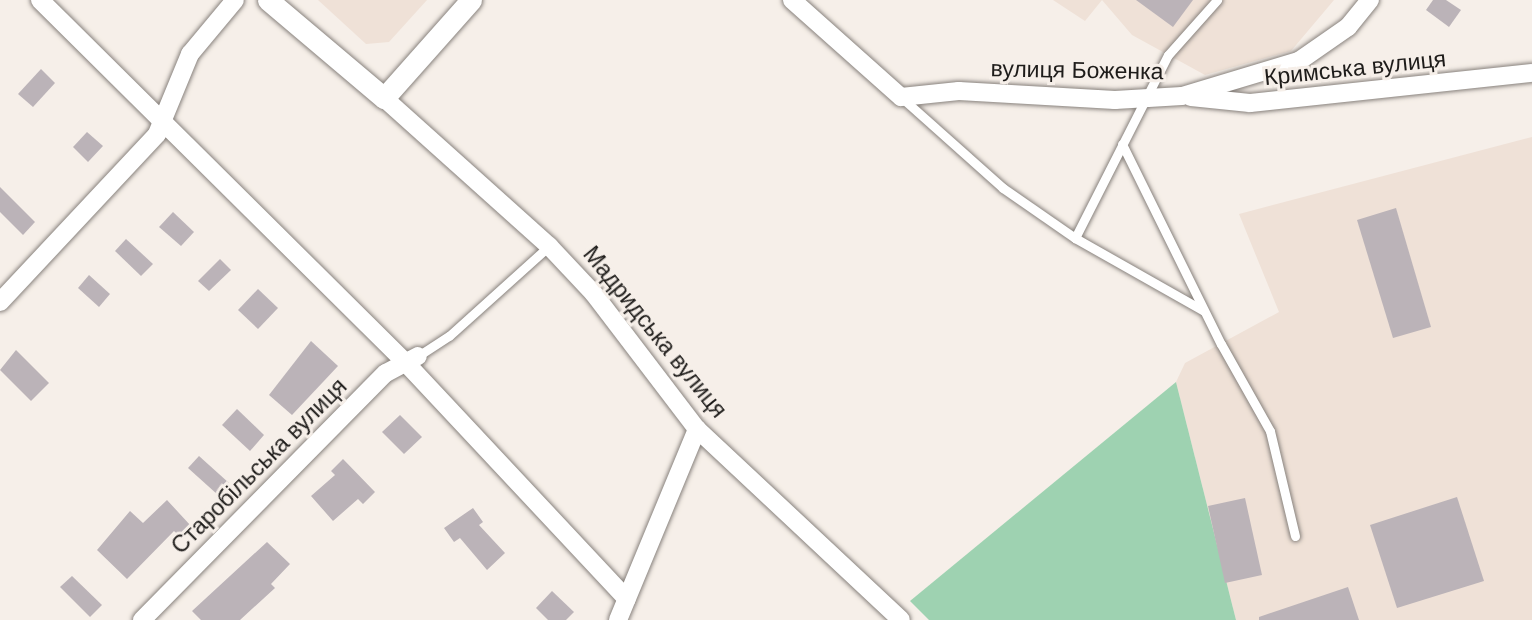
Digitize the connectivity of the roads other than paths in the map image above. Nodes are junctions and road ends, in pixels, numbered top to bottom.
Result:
1 (40, 0) edge
2 (234, 0) edge
3 (268, 0) edge
4 (471, 0) edge
5 (792, 0) edge
6 (1217, 0) edge
7 (1370, 0) edge
8 (1532, 73) edge
9 (1182, 96) junction
10 (901, 97) junction
11 (384, 98) junction
12 (1145, 99) junction
13 (162, 122) junction
14 (1122, 144) junction
15 (1074, 238) junction
16 (549, 246) junction
17 (0, 302) edge
18 (1206, 312) junction
19 (412, 359) junction
20 (697, 429) junction
21 (1295, 536) dead end
22 (627, 599) junction
23 (142, 620) edge
24 (618, 620) edge
25 (901, 620) edge

1 - 13 street
2 - 13 street
3 - 11 street, Мадридська вулиця
4 - 11 street
5 - 10 street
6 - 12 lane
7 - 9 street, вулиця Боженка
8 - 9 street, Кримська вулиця
9 - 12 street, вулиця Боженка
10 - 12 street, вулиця Боженка
10 - 15 lane
11 - 16 street, Мадридська вулиця
12 - 14 lane
13 - 17 street
13 - 19 street
14 - 15 lane
14 - 18 lane
15 - 18 lane
16 - 19 lane
16 - 20 street, Мадридська вулиця
18 - 21 lane
19 - 22 street
19 - 23 street, Старобільська вулиця
20 - 22 street
20 - 25 street, Мадридська вулиця
22 - 24 street

